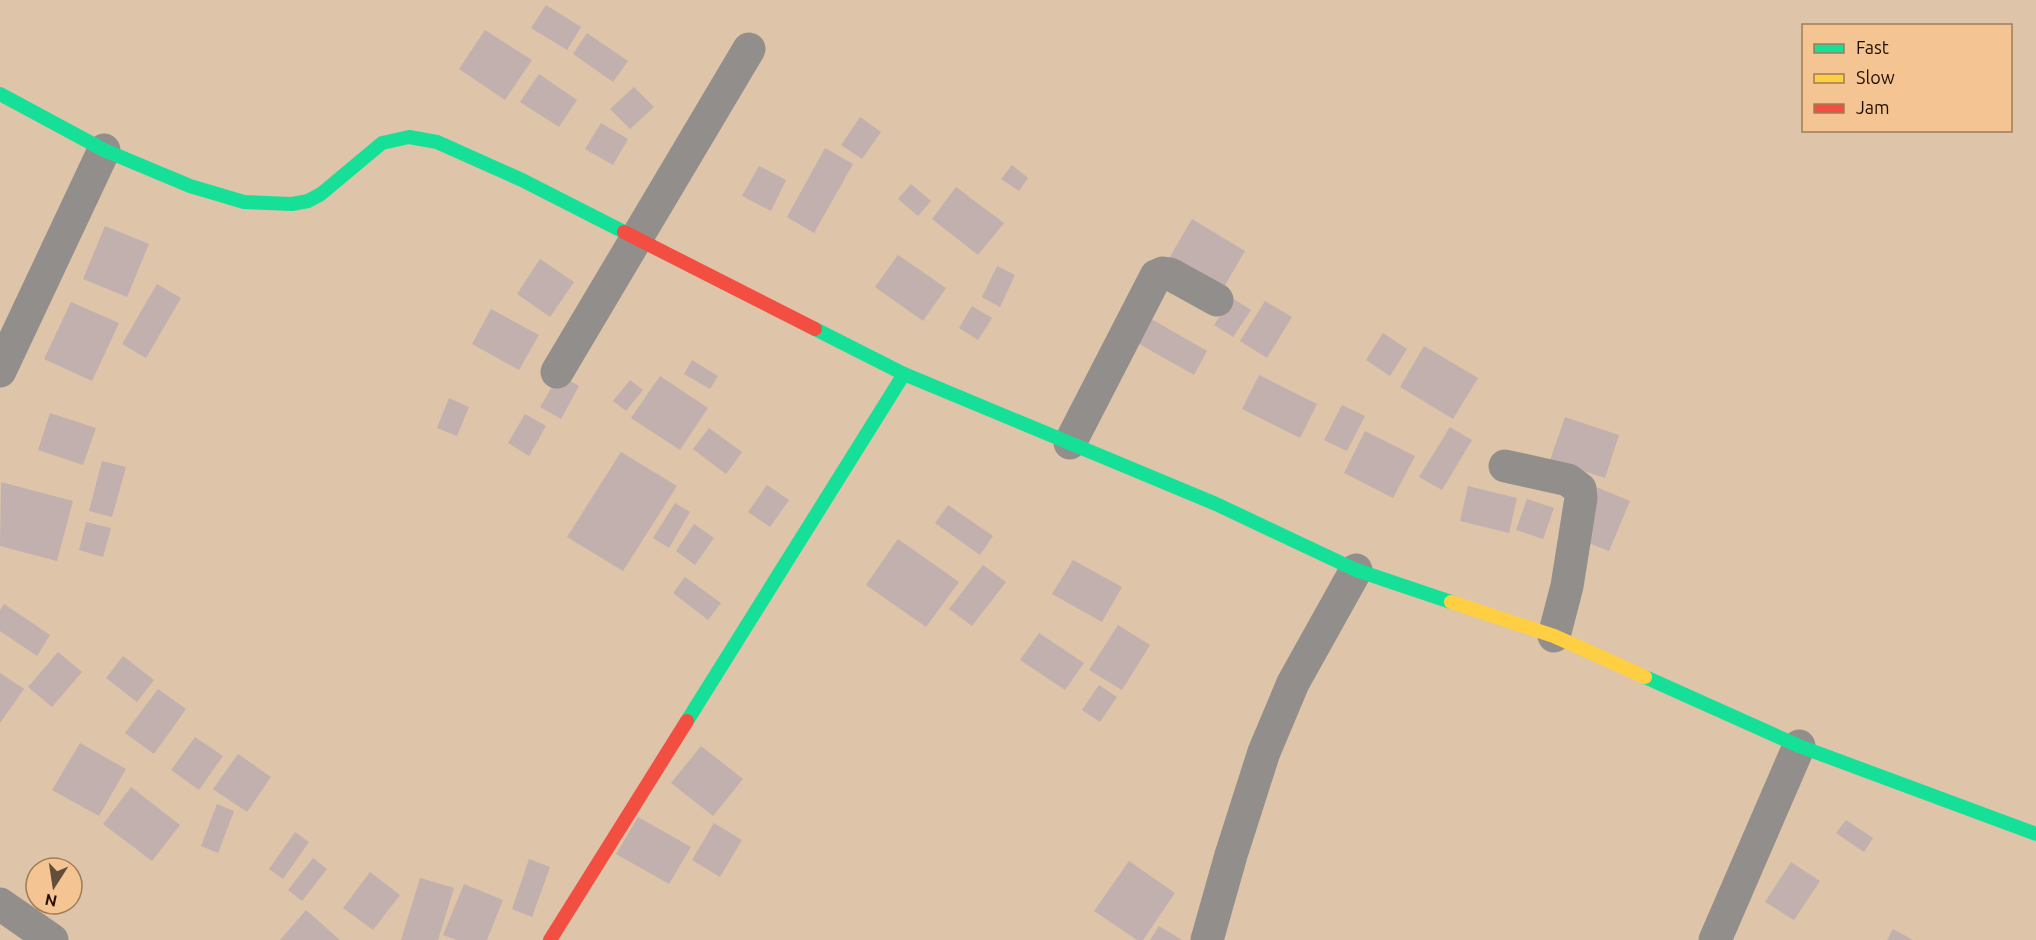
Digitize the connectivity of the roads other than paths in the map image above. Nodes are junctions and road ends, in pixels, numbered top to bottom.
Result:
1 (749, 49) dead end
2 (0, 94) edge
3 (104, 150) junction
4 (637, 237) junction
5 (1217, 300) dead end
6 (0, 371) edge
7 (556, 372) dead end
8 (904, 374) junction
9 (1070, 443) junction
10 (1505, 466) dead end
11 (1356, 570) junction
12 (1554, 636) junction
13 (1799, 746) junction
14 (2036, 834) edge
15 (0, 904) edge
16 (52, 940) edge
17 (550, 940) edge
18 (1207, 940) edge
19 (1715, 940) edge

1 - 4 street
2 - 3 street
3 - 4 street
3 - 6 street
4 - 7 street
4 - 8 street
5 - 9 street
8 - 9 street
8 - 17 street
9 - 11 street
10 - 12 street
11 - 12 street
11 - 18 street
12 - 13 street
13 - 14 street
13 - 19 street
15 - 16 street

